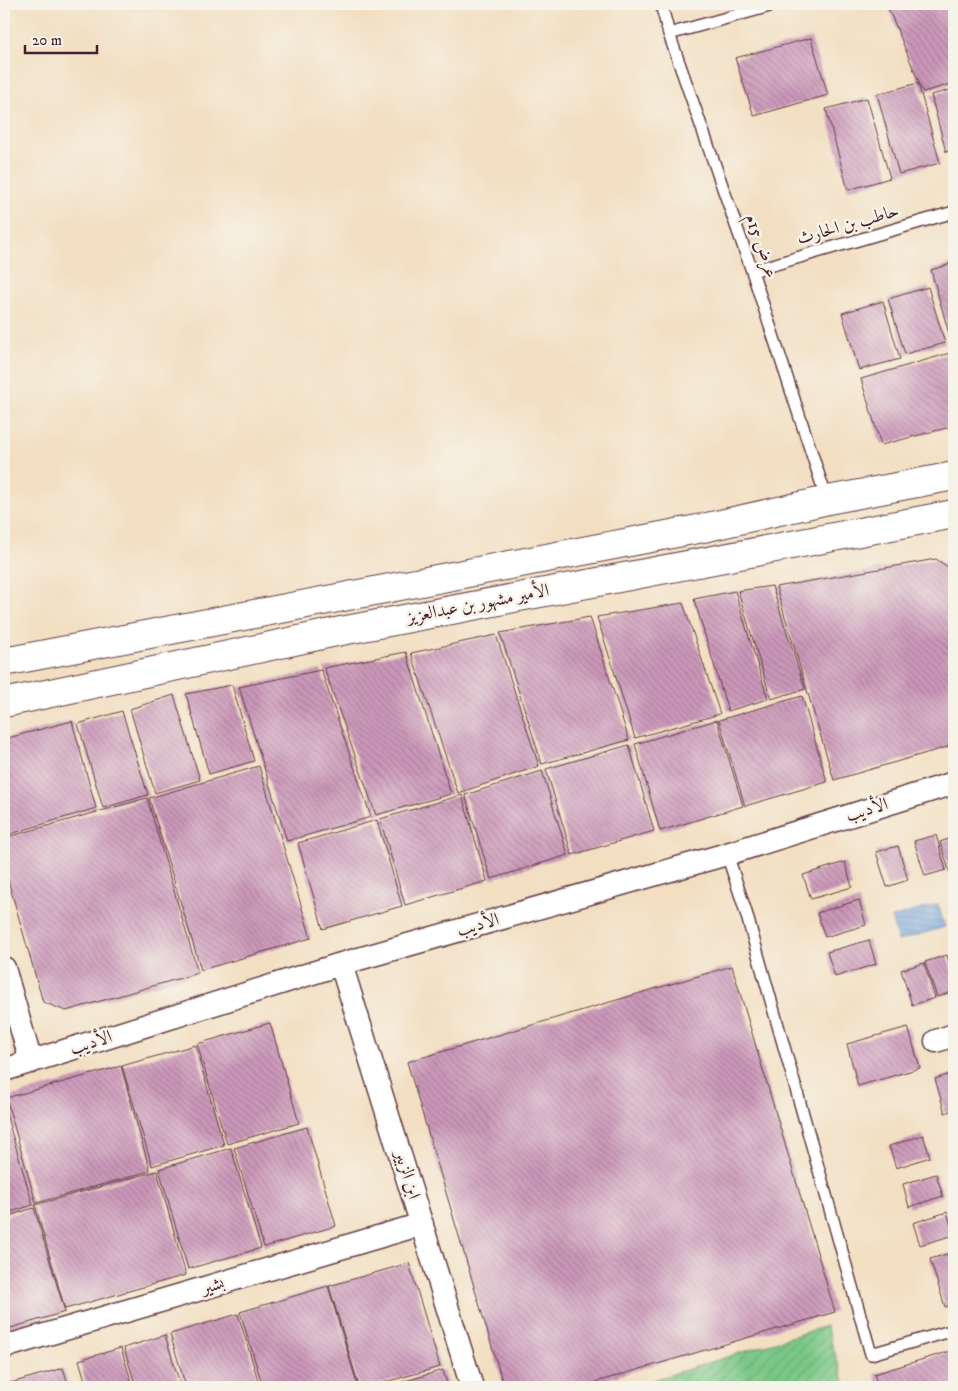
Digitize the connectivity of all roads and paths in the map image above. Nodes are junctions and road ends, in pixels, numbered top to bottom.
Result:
1 (660, 4) edge
2 (777, 4) edge
3 (669, 34) junction
4 (954, 212) edge
5 (752, 271) junction
6 (954, 476) edge
7 (828, 500) junction
8 (954, 514) edge
9 (4, 662) edge
10 (4, 702) edge
11 (954, 783) edge
12 (727, 854) junction
13 (340, 964) junction
14 (4, 968) edge
15 (31, 1062) junction
16 (4, 1070) edge
17 (422, 1224) junction
18 (954, 1330) edge
19 (4, 1348) edge
20 (472, 1387) edge

1 - 3 lane, عرض 15م
2 - 3 lane
3 - 5 lane, عرض 15م
4 - 5 lane, حاطب بن الحارث
5 - 7 lane, عرض 15م
6 - 7 street, الأمير مشهور بن عبدالعزيز
7 - 9 street, الأمير مشهور بن عبدالعزيز
8 - 10 street, الأمير مشهور بن عبدالعزيز
11 - 12 street, الأديب
12 - 13 street, الأديب
12 - 18 lane
13 - 15 street, الأديب
13 - 17 street, ابن الزبير
14 - 15 street
15 - 16 street, الأديب
17 - 19 street, بشير
17 - 20 street, ابن الزبير

